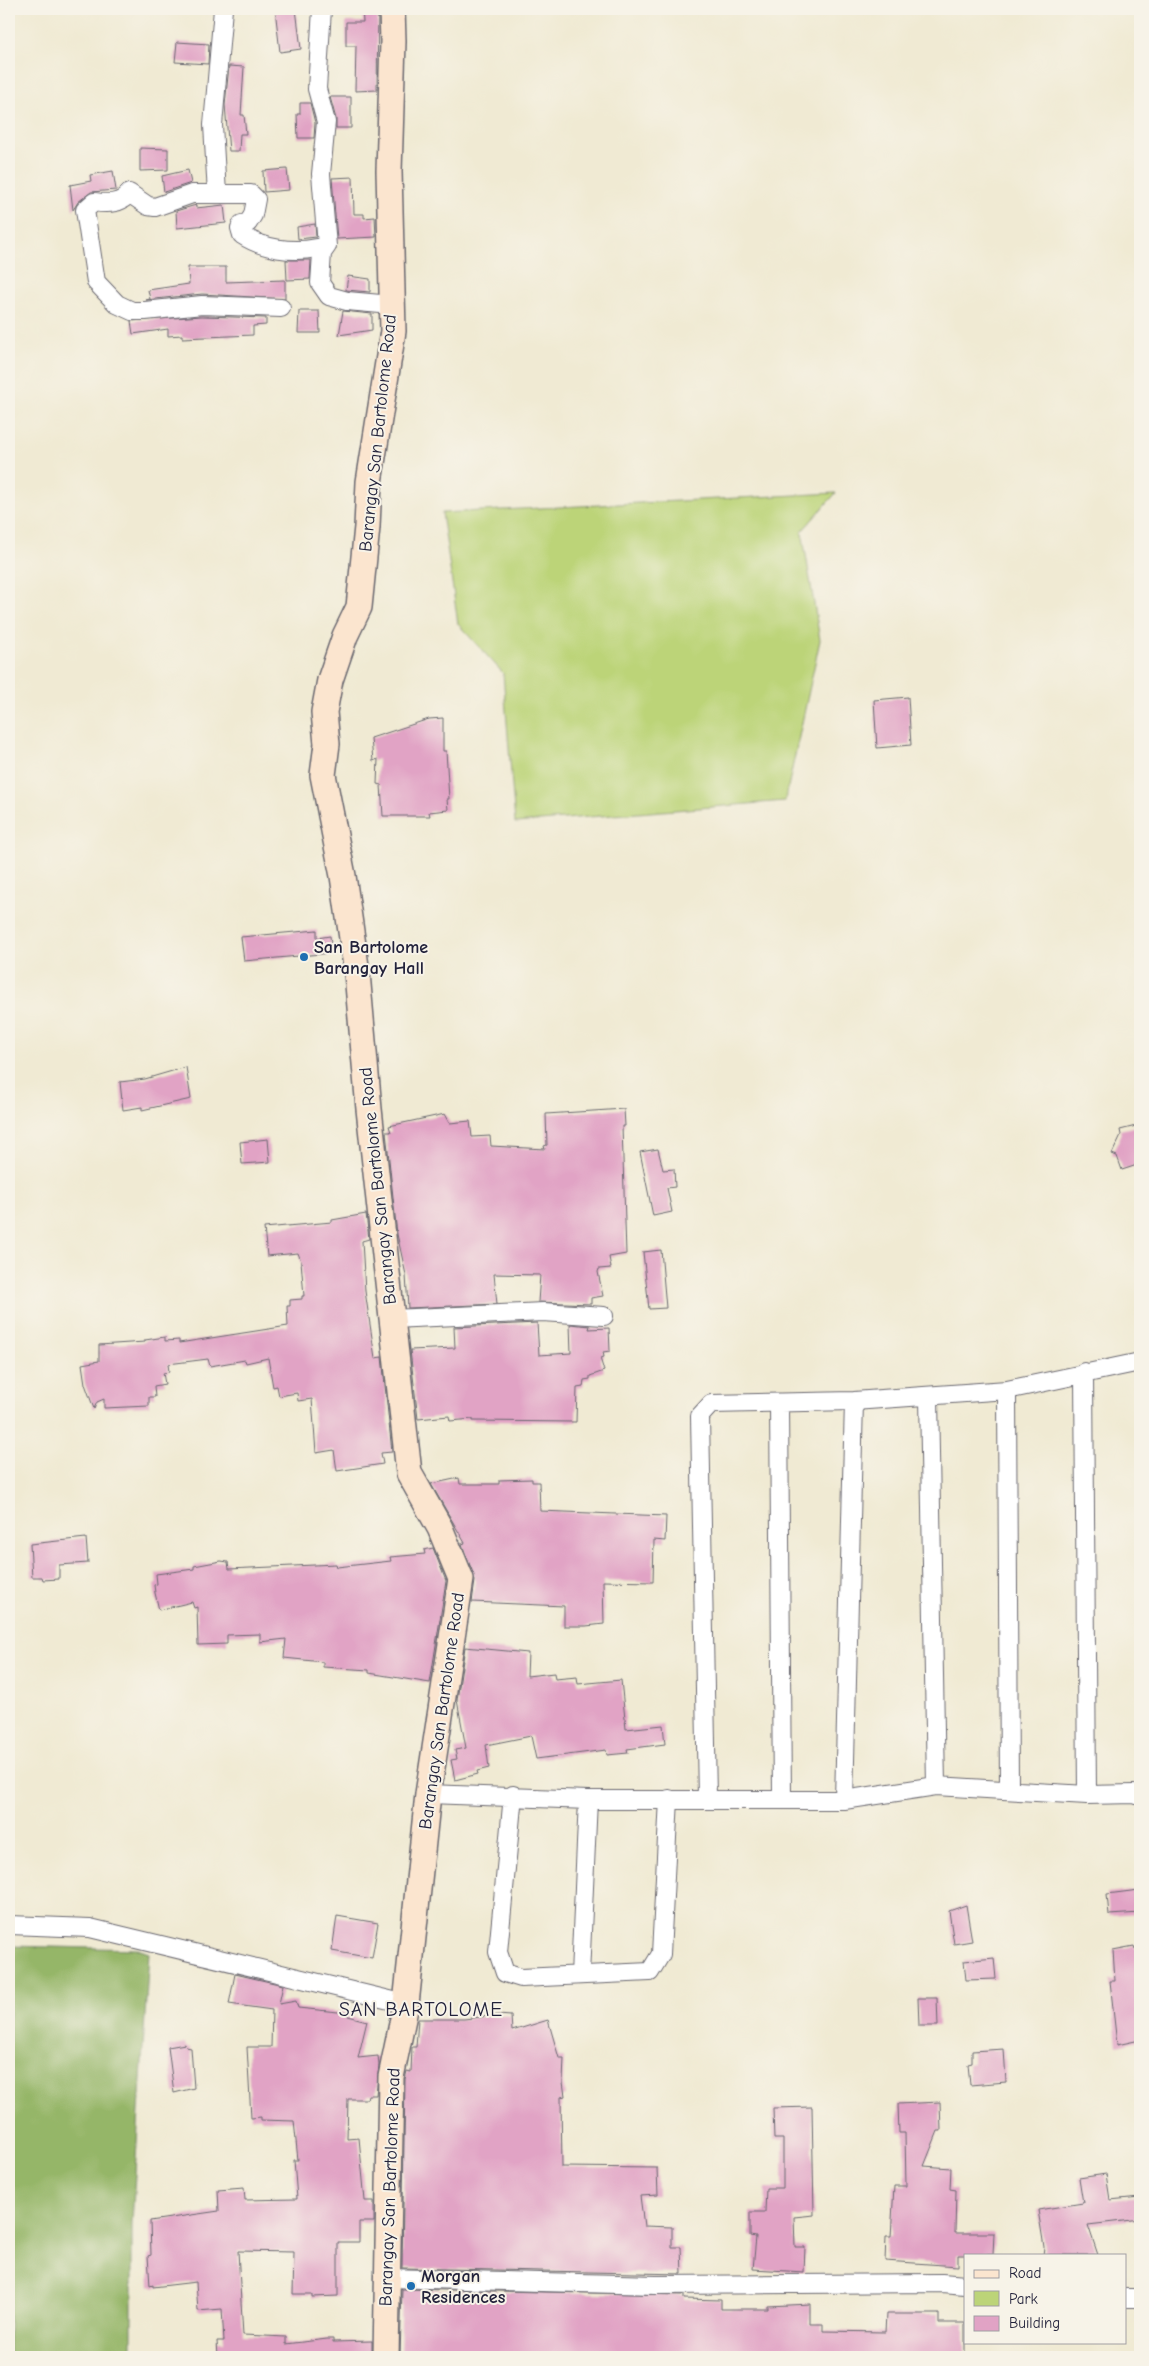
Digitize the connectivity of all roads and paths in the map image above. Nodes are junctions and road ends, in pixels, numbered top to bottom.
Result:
1 (223, 9) edge
2 (322, 9) edge
3 (392, 9) edge
4 (217, 194) junction
5 (322, 253) junction
6 (392, 305) junction
7 (281, 308) dead end
8 (604, 1316) dead end
9 (392, 1319) junction
10 (1140, 1362) edge
11 (1084, 1372) junction
12 (1007, 1390) junction
13 (929, 1397) junction
14 (854, 1402) junction
15 (779, 1404) junction
16 (936, 1786) junction
17 (1010, 1790) junction
18 (428, 1794) junction
19 (1087, 1795) junction
20 (514, 1796) junction
21 (1140, 1796) edge
22 (707, 1798) junction
23 (669, 1799) junction
24 (588, 1800) junction
25 (782, 1800) junction
26 (844, 1800) junction
27 (9, 1925) edge
28 (580, 1975) junction
29 (406, 2004) junction
30 (386, 2278) junction
31 (964, 2286) edge
32 (1126, 2298) edge
33 (1140, 2298) edge
34 (386, 2357) edge

1 - 4 street
2 - 5 street
3 - 6 street, Barangay San Bartolome Road
4 - 5 street
4 - 7 street
5 - 6 street
6 - 9 street, Barangay San Bartolome Road
8 - 9 street
9 - 18 street, Barangay San Bartolome Road
10 - 11 street
11 - 12 street
11 - 19 street
12 - 13 street
12 - 17 street
13 - 14 street
13 - 16 street
14 - 15 street
14 - 26 street
15 - 22 street
15 - 25 street
16 - 17 street
16 - 26 street
17 - 19 street
18 - 20 street
18 - 29 street, Barangay San Bartolome Road
19 - 21 street
20 - 24 street
20 - 28 street
22 - 23 street
22 - 25 street
23 - 24 street
23 - 28 street
24 - 28 street
25 - 26 street
27 - 29 street
29 - 30 street, Barangay San Bartolome Road
30 - 31 street
30 - 34 street, Barangay San Bartolome Road
32 - 33 street

